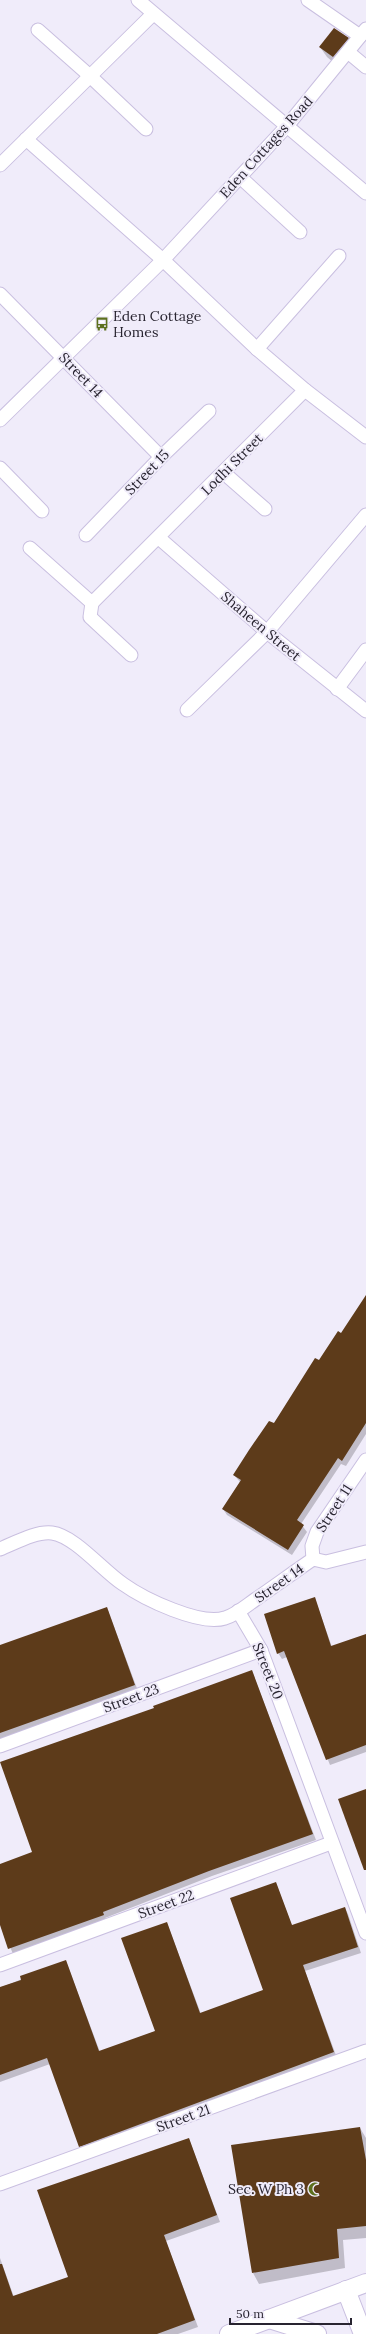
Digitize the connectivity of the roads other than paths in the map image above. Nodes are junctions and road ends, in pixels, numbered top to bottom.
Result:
1 (138, 0) edge
2 (308, 0) edge
3 (154, 14) junction
4 (38, 30) dead end
5 (363, 33) edge
6 (348, 52) junction
7 (366, 67) edge
8 (90, 76) junction
9 (288, 126) junction
10 (146, 129) dead end
11 (26, 139) junction
12 (0, 165) edge
13 (240, 177) junction
14 (366, 193) edge
15 (300, 232) dead end
16 (340, 256) dead end
17 (163, 260) junction
18 (0, 294) edge
19 (258, 349) junction
20 (64, 357) junction
21 (305, 390) junction
22 (209, 411) dead end
23 (0, 420) edge
24 (366, 437) edge
25 (161, 457) junction
26 (0, 468) edge
27 (224, 473) junction
28 (266, 509) dead end
29 (42, 511) dead end
30 (366, 515) edge
31 (86, 535) dead end
32 (158, 538) junction
33 (30, 548) dead end
34 (92, 603) junction
35 (267, 632) junction
36 (366, 650) edge
37 (131, 655) dead end
38 (337, 689) junction
39 (187, 710) dead end
40 (366, 711) edge
41 (366, 1460) edge
42 (0, 1549) edge
43 (366, 1552) edge
44 (313, 1559) junction
45 (238, 1611) junction
46 (261, 1650) junction
47 (0, 1746) edge
48 (332, 1843) junction
49 (366, 1933) edge
50 (0, 1964) edge
51 (366, 2051) edge
52 (0, 2184) edge
53 (366, 2283) edge
54 (346, 2290) junction
55 (269, 2319) junction
56 (229, 2334) edge
57 (317, 2334) edge
58 (363, 2334) edge

1 - 3 street
2 - 5 street
3 - 8 street
3 - 9 street
4 - 8 street
5 - 6 street, Eden Cottages Road
6 - 7 street
6 - 9 street, Eden Cottages Road
8 - 10 street
8 - 11 street
9 - 13 street, Eden Cottages Road
9 - 14 street
11 - 12 street
11 - 17 street
13 - 15 street
13 - 17 street, Eden Cottages Road
16 - 19 street
17 - 19 street
17 - 20 street, Eden Cottages Road
18 - 20 street, Street 14
19 - 21 street
20 - 23 street, Eden Cottages Road
20 - 25 street, Street 14
21 - 24 street
21 - 27 street, Lodhi Street
22 - 25 street, Street 15
25 - 31 street, Street 15
26 - 29 street
27 - 28 street
27 - 32 street, Lodhi Street
30 - 35 street
32 - 34 street, Lodhi Street
32 - 35 street, Shaheen Street
33 - 34 street
34 - 37 street
35 - 38 street, Shaheen Street
35 - 39 street
36 - 38 street
38 - 40 street, Shaheen Street
41 - 44 street, Street 11
42 - 45 street
43 - 44 street, Street 14
44 - 45 street, Street 14
45 - 46 street, Street 20
46 - 47 street, Street 23
46 - 48 street, Street 20
48 - 49 street, Street 20
48 - 50 street, Street 22
51 - 52 street, Street 21
53 - 54 main road
54 - 55 main road
54 - 58 main road
55 - 56 main road
55 - 57 main road

